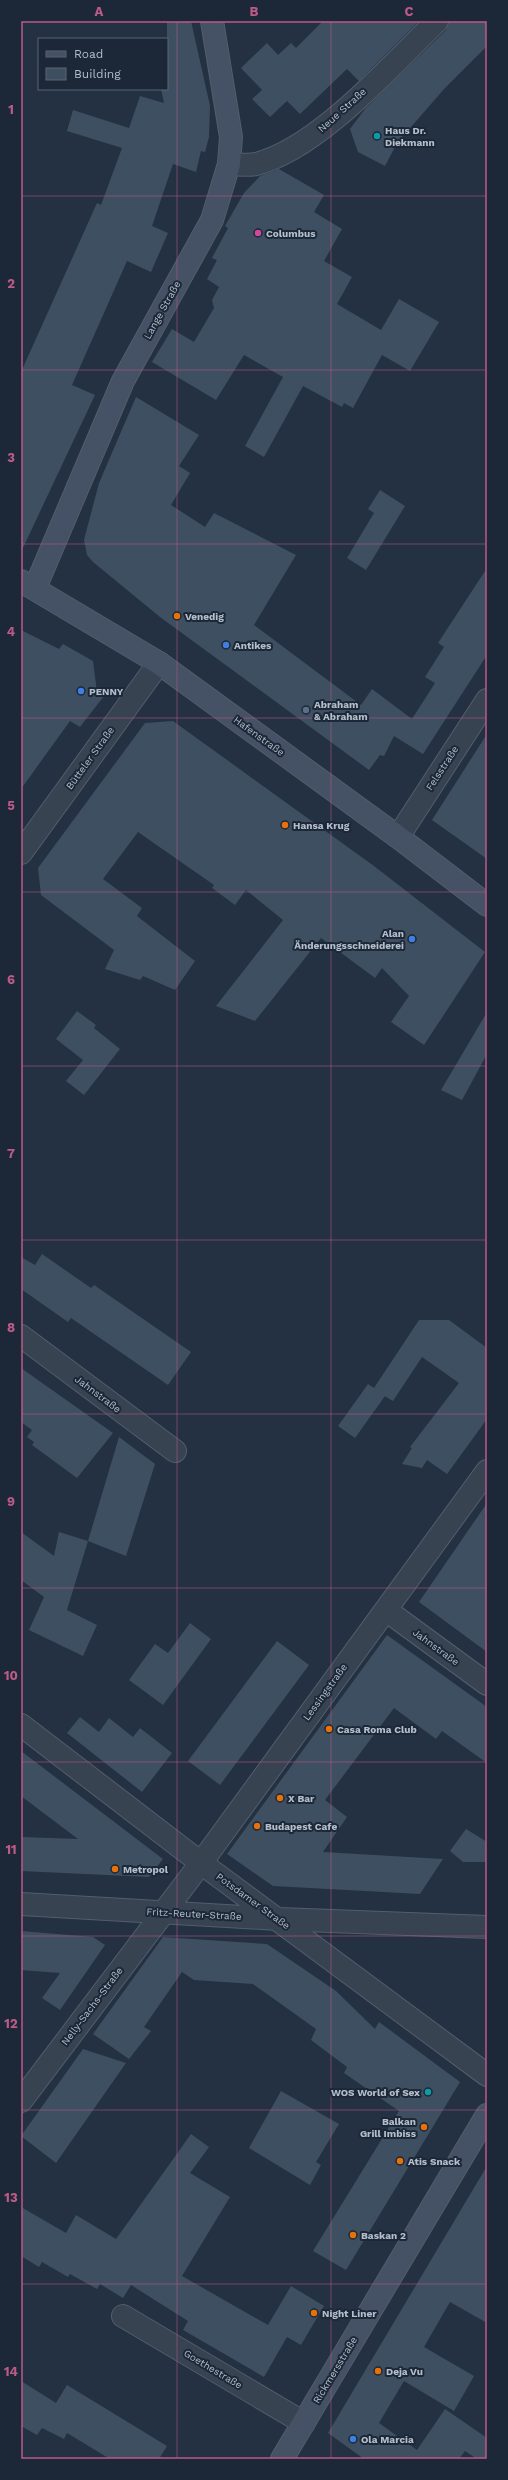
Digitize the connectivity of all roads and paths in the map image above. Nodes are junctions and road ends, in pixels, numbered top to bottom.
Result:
1 (212, 21) edge
2 (437, 21) edge
3 (229, 164) junction
4 (28, 585) edge
5 (159, 664) junction
6 (487, 700) edge
7 (398, 837) junction
8 (21, 853) edge
9 (487, 905) edge
10 (21, 1336) edge
11 (175, 1451) dead end
12 (487, 1471) edge
13 (386, 1610) junction
14 (487, 1684) edge
15 (21, 1725) edge
16 (201, 1863) junction
17 (21, 1904) edge
18 (163, 1912) junction
19 (279, 1919) junction
20 (487, 1927) edge
21 (487, 2075) edge
22 (21, 2101) edge
23 (487, 2115) edge
24 (123, 2316) dead end
25 (304, 2422) junction
26 (282, 2459) edge

1 - 3 street, Lange Straße
2 - 3 street, Neue Straße
3 - 4 street, Lange Straße
4 - 5 street, Hafenstraße
5 - 7 street, Hafenstraße
5 - 8 street, Bütteler Straße
6 - 7 street, Felsstraße
7 - 9 street, Hafenstraße
10 - 11 street, Jahnstraße
12 - 13 street, Lessingstraße
13 - 14 street, Jahnstraße
13 - 16 street, Lessingstraße
15 - 16 street, Potsdamer Straße
16 - 18 street, Lessingstraße
16 - 19 street, Potsdamer Straße
17 - 18 street, Fritz-Reuter-Straße
18 - 19 street, Fritz-Reuter-Straße
18 - 22 street, Nelly-Sachs-Straße
19 - 20 street, Fritz-Reuter-Straße
19 - 21 street, Potsdamer Straße
23 - 25 street, Rickmersstraße
24 - 25 street, Goethestraße
25 - 26 street, Rickmersstraße

